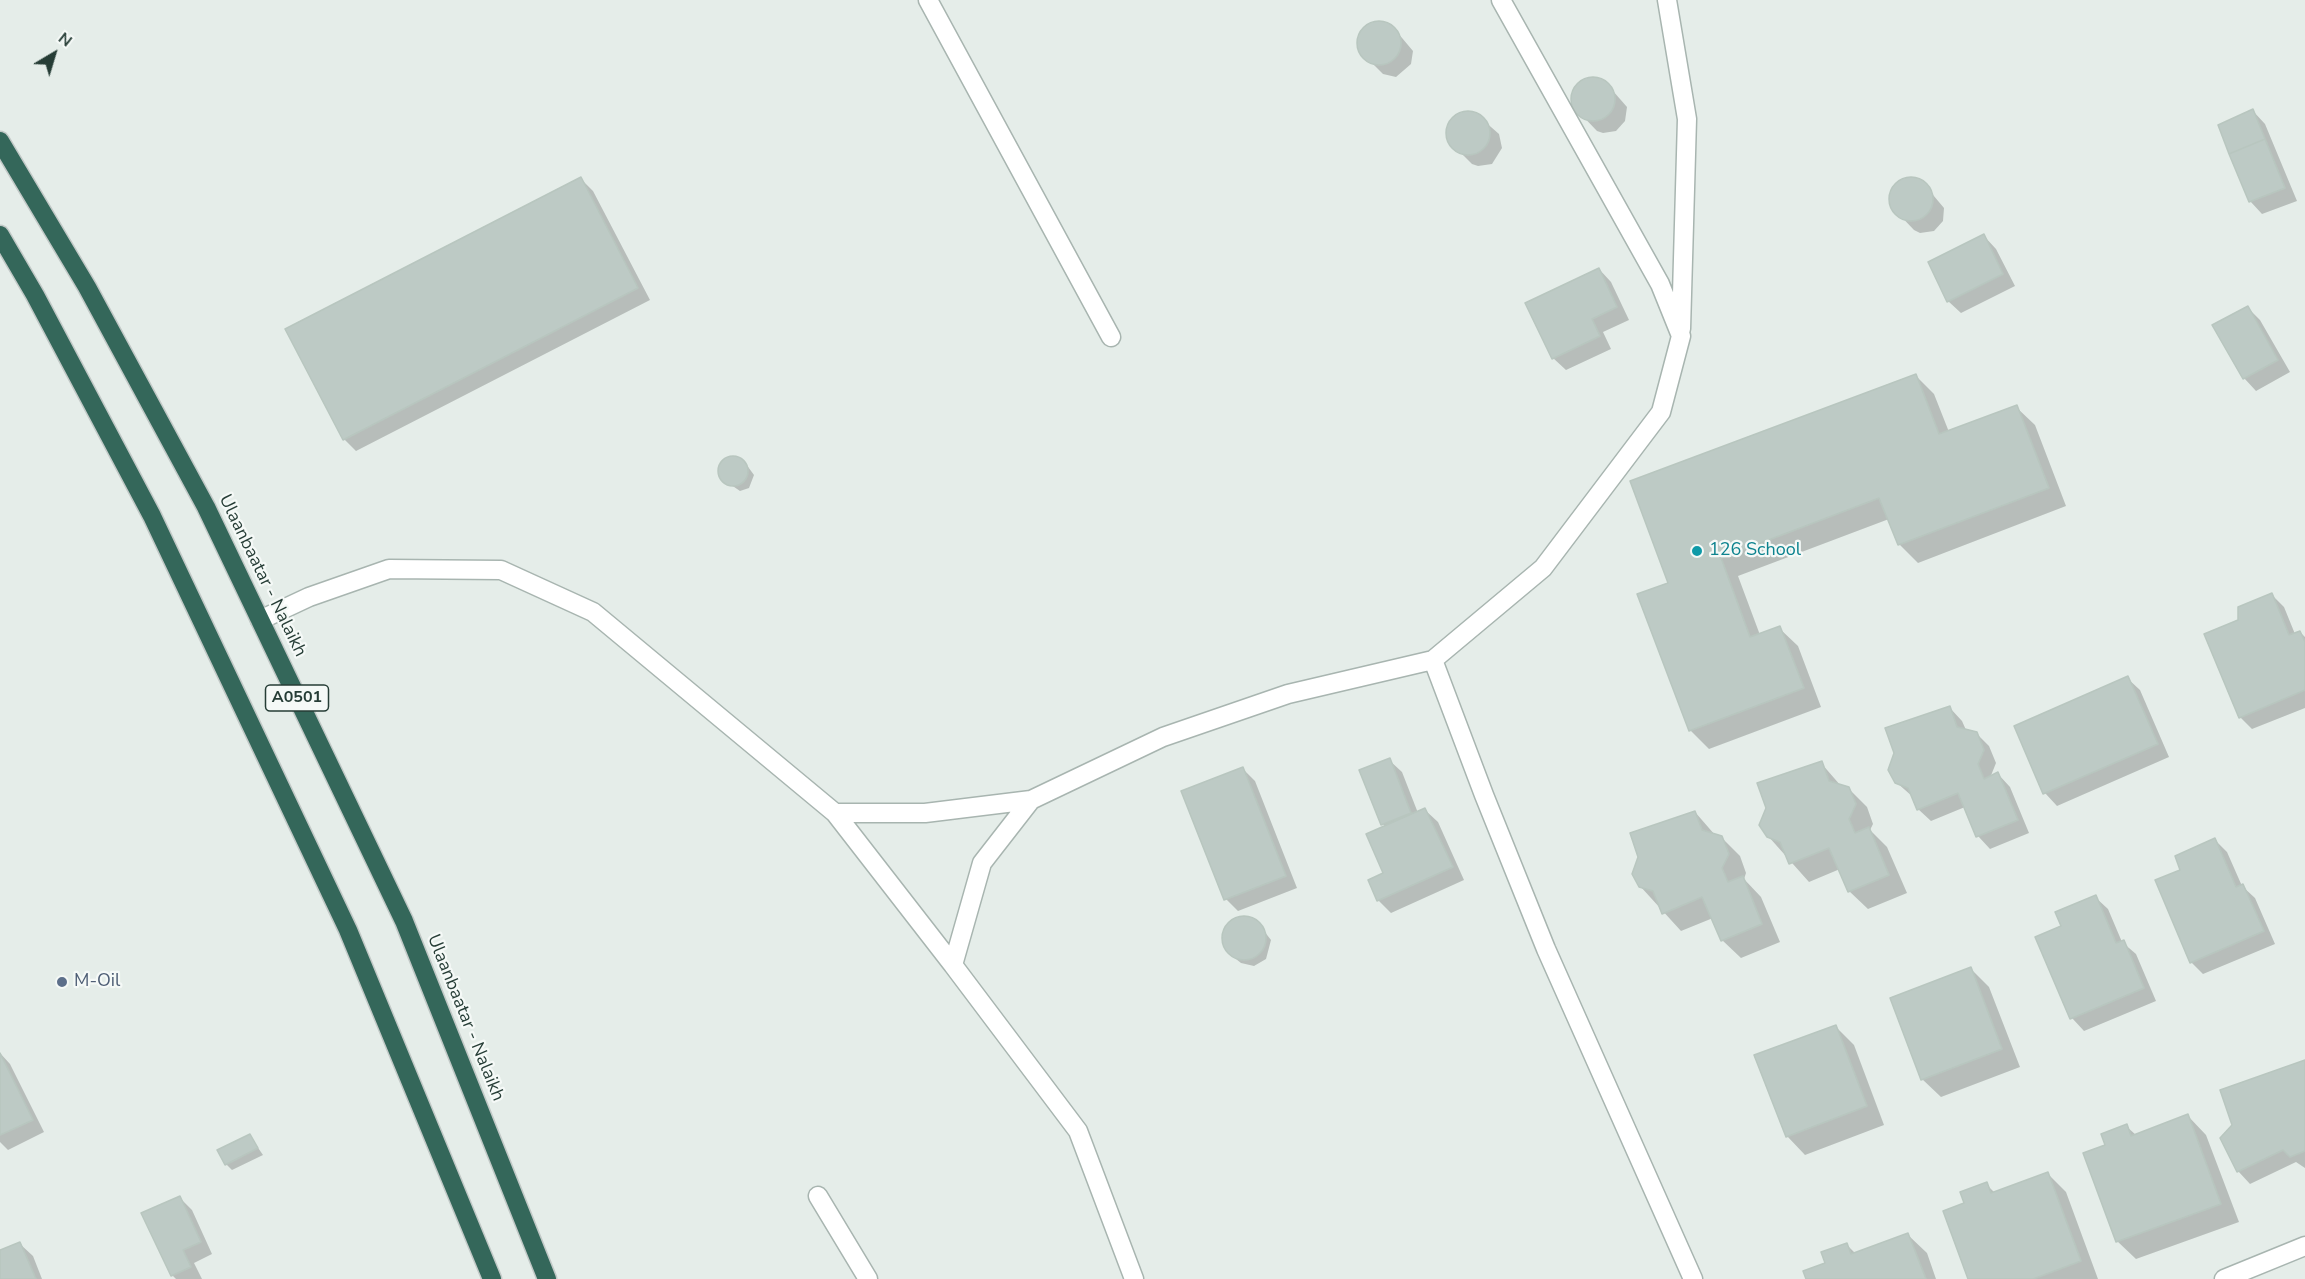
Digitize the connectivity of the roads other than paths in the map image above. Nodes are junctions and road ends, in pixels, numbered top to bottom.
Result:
1 (928, 0) edge
2 (1501, 0) edge
3 (1667, 0) edge
4 (0, 141) edge
5 (0, 235) edge
6 (1681, 336) junction
7 (1111, 337) dead end
8 (260, 620) junction
9 (1433, 660) junction
10 (1031, 800) junction
11 (835, 813) junction
12 (953, 965) junction
13 (818, 1196) dead end
14 (2305, 1246) edge
15 (492, 1279) edge
16 (546, 1279) edge
17 (868, 1279) edge
18 (1134, 1279) edge
19 (1693, 1279) edge
20 (2224, 1279) edge

1 - 7 street
2 - 6 street
3 - 6 street
4 - 8 highway, Ulaanbaatar - Nalaikh / A0501
5 - 15 highway, A0501
6 - 9 street
8 - 11 street
8 - 16 highway, Ulaanbaatar - Nalaikh / A0501
9 - 10 street
9 - 19 street
10 - 11 street
10 - 12 street
11 - 12 street
12 - 18 street
13 - 17 street
14 - 20 street

